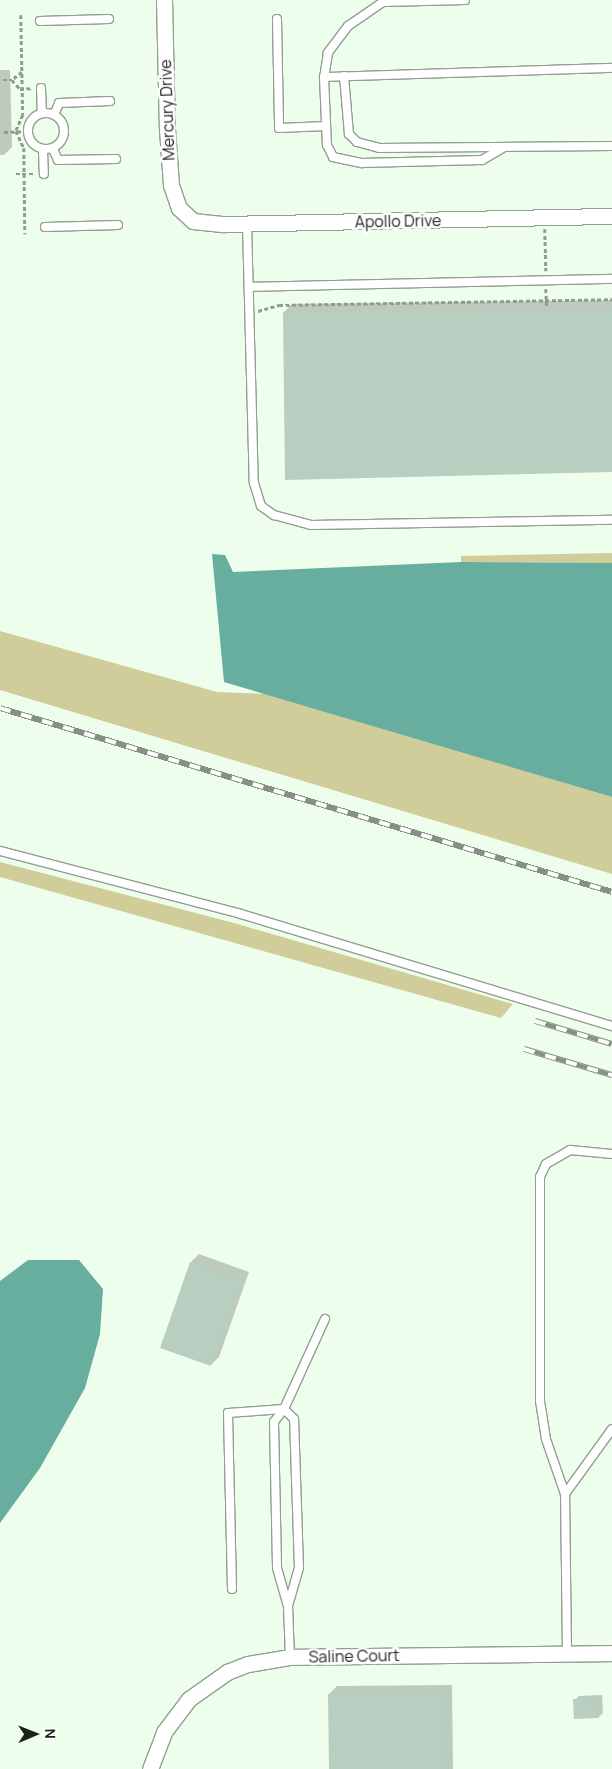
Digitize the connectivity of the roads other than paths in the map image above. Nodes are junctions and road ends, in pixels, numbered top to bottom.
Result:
1 (164, 0) edge
2 (465, 0) edge
3 (277, 19) dead end
4 (109, 20) dead end
5 (40, 21) dead end
6 (612, 68) edge
7 (344, 76) junction
8 (324, 77) junction
9 (41, 88) road end
10 (110, 101) dead end
11 (42, 113) junction
12 (54, 115) junction
13 (326, 126) junction
14 (612, 146) edge
15 (53, 148) junction
16 (503, 148) junction
17 (43, 150) junction
18 (116, 159) dead end
19 (44, 174) road end
20 (612, 216) edge
21 (186, 217) joint
22 (247, 224) junction
23 (118, 225) dead end
24 (45, 227) dead end
25 (612, 279) edge
26 (249, 287) junction
27 (612, 520) edge
28 (0, 851) edge
29 (612, 1026) edge
30 (612, 1154) edge
31 (325, 1319) dead end
32 (284, 1409) junction
33 (612, 1429) edge
34 (565, 1494) junction
35 (232, 1588) dead end
36 (288, 1606) junction
37 (612, 1652) edge
38 (567, 1654) junction
39 (290, 1657) junction
40 (150, 1769) edge

1 - 21 street, Mercury Drive
2 - 8 lane
3 - 13 lane
4 - 5 lane
6 - 7 lane
7 - 8 lane
7 - 16 lane
8 - 13 lane
9 - 11 lane
10 - 12 lane
11 - 12 lane
11 - 17 lane
12 - 15 lane
13 - 16 lane
14 - 16 lane
15 - 17 lane
15 - 18 lane
17 - 19 lane
20 - 22 street, Apollo Drive
21 - 22 street, Apollo Drive
22 - 26 lane
23 - 24 lane
25 - 26 lane
26 - 27 lane
28 - 29 lane
30 - 34 lane
31 - 32 lane
32 - 35 lane
32 - 36 lane
32 - 36 lane
33 - 34 lane
34 - 38 lane
36 - 39 lane
37 - 38 street, Saline Court
38 - 39 street, Saline Court
39 - 40 street, Saline Court

